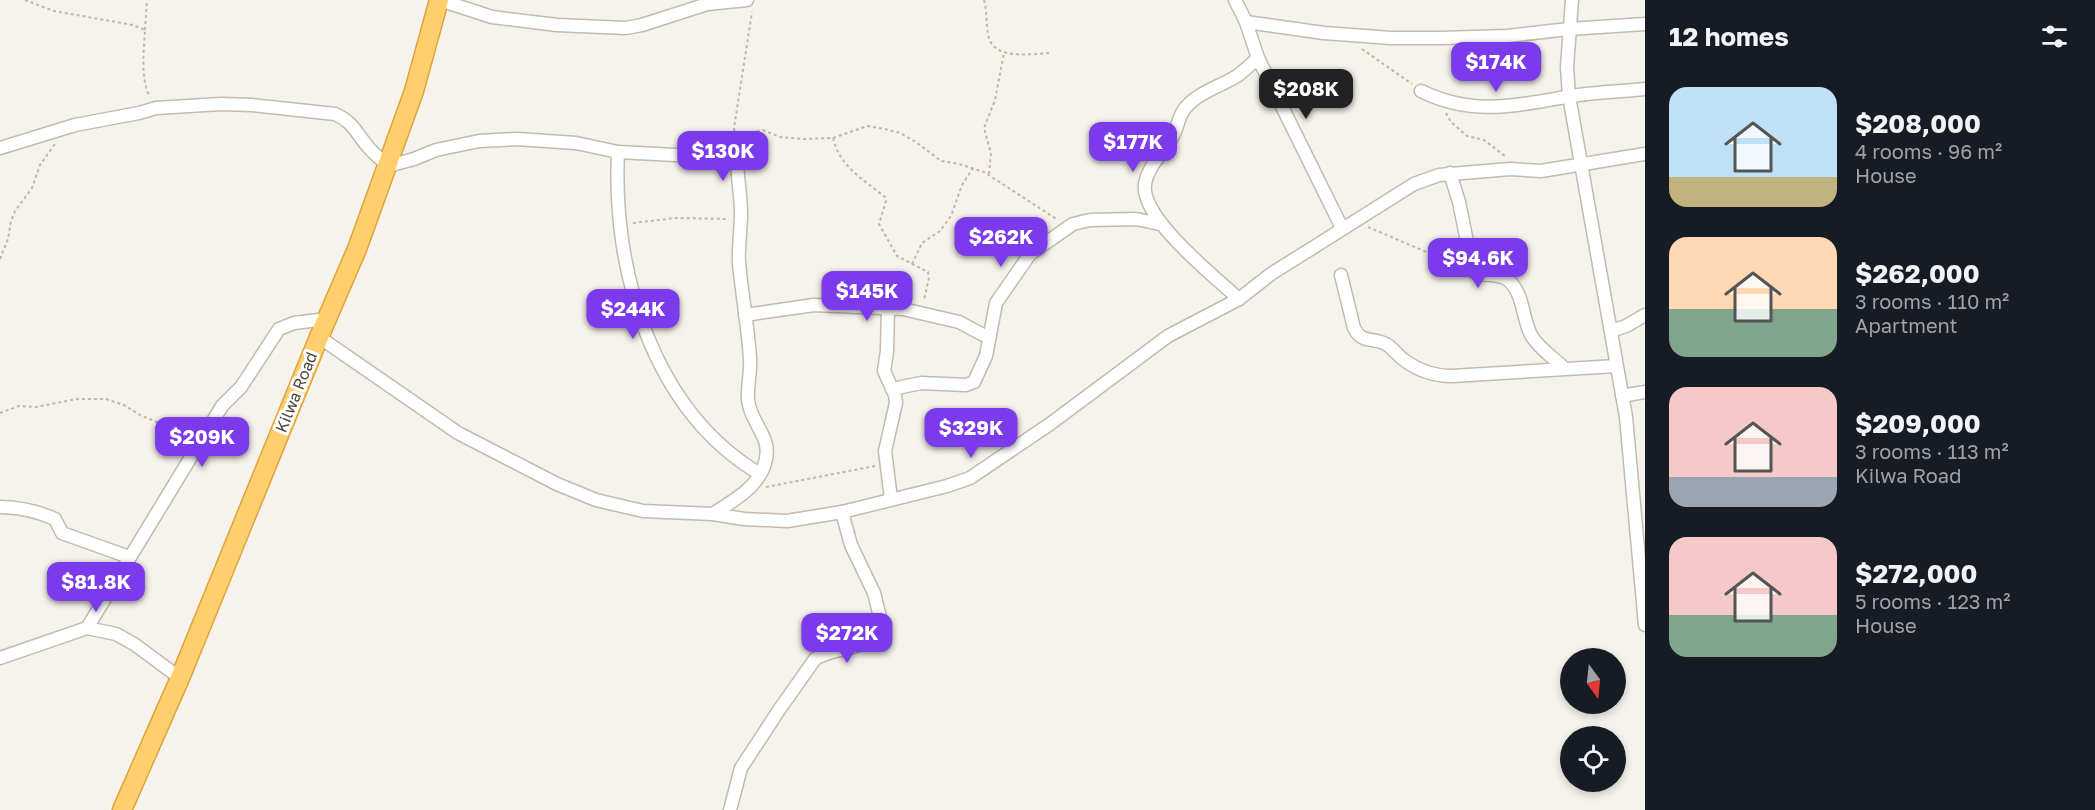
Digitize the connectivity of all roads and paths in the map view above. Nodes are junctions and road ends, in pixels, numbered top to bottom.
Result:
1 (24, 0) edge
2 (147, 0) edge
3 (439, 0) edge
4 (984, 0) edge
5 (1234, 0) edge
6 (1572, 0) edge
7 (750, 6) edge
8 (1246, 22) junction
9 (1645, 24) edge
10 (1569, 28) junction
11 (144, 30) junction
12 (1341, 34) junction
13 (1004, 53) junction
14 (1051, 53) dead end
15 (1258, 58) junction
16 (1645, 89) edge
17 (1421, 91) joint
18 (1569, 96) junction
19 (1440, 100) junction
20 (156, 108) junction
21 (67, 128) junction
22 (833, 138) junction
23 (0, 148) edge
24 (618, 152) junction
25 (1645, 154) edge
26 (1580, 165) junction
27 (388, 166) junction
28 (973, 168) junction
29 (1523, 170) junction
30 (1450, 173) junction
31 (989, 175) junction
32 (740, 219) junction
33 (1353, 221) junction
34 (620, 224) junction
35 (1160, 224) junction
36 (1069, 227) junction
37 (1342, 228) junction
38 (0, 259) edge
39 (912, 264) junction
40 (1473, 271) junction
41 (1341, 275) dead end
42 (1239, 299) junction
43 (888, 308) junction
44 (922, 313) junction
45 (745, 315) junction
46 (1645, 315) edge
47 (327, 319) junction
48 (1611, 330) junction
49 (319, 337) junction
50 (989, 338) junction
51 (1616, 366) junction
52 (1564, 368) junction
53 (892, 389) junction
54 (1645, 392) edge
55 (1622, 396) junction
56 (0, 413) edge
57 (201, 441) junction
58 (887, 464) junction
59 (760, 474) junction
60 (749, 490) junction
61 (891, 500) junction
62 (0, 507) edge
63 (842, 512) junction
64 (712, 514) junction
65 (129, 557) junction
66 (1645, 625) edge
67 (87, 627) junction
68 (0, 658) edge
69 (180, 678) junction
70 (122, 810) edge
71 (730, 810) edge

1 - 11 path
2 - 11 path
3 - 7 street
3 - 27 highway, Kilwa Road
4 - 13 path
5 - 8 street
6 - 10 street
7 - 22 path
8 - 12 street
8 - 15 street
9 - 10 street
10 - 12 street
10 - 18 street
11 - 20 path
12 - 17 path
13 - 14 path
13 - 31 path
15 - 35 street
15 - 37 street
16 - 18 street
17 - 19 street
18 - 19 street
18 - 26 street
19 - 29 path
20 - 21 street
20 - 27 street
21 - 23 street
21 - 38 path
22 - 28 path
22 - 39 path
24 - 27 street
24 - 32 street
24 - 34 street
25 - 26 street
26 - 29 street
26 - 48 street
27 - 47 highway, Kilwa Road
28 - 31 path
28 - 39 path
29 - 30 street
30 - 33 street
30 - 40 street
31 - 36 path
32 - 34 path
32 - 45 street
33 - 37 street
33 - 40 path
34 - 59 street
35 - 36 street
35 - 42 street
36 - 50 street
37 - 42 street
39 - 44 path
40 - 52 street
41 - 52 street
42 - 61 street
43 - 44 street
43 - 45 street
43 - 53 street
44 - 50 street
45 - 59 street
46 - 48 street
47 - 49 highway, Kilwa Road
47 - 57 street
48 - 51 street
49 - 64 street
49 - 69 highway, Kilwa Road
50 - 53 street
51 - 52 street
51 - 55 street
53 - 58 street
54 - 55 street
55 - 66 street
56 - 57 path
57 - 65 street
58 - 60 path
58 - 61 street
59 - 60 street
60 - 64 street
61 - 63 street
62 - 65 street
63 - 64 street
63 - 71 street
65 - 67 street
67 - 68 street
67 - 69 street
69 - 70 highway, Kilwa Road

